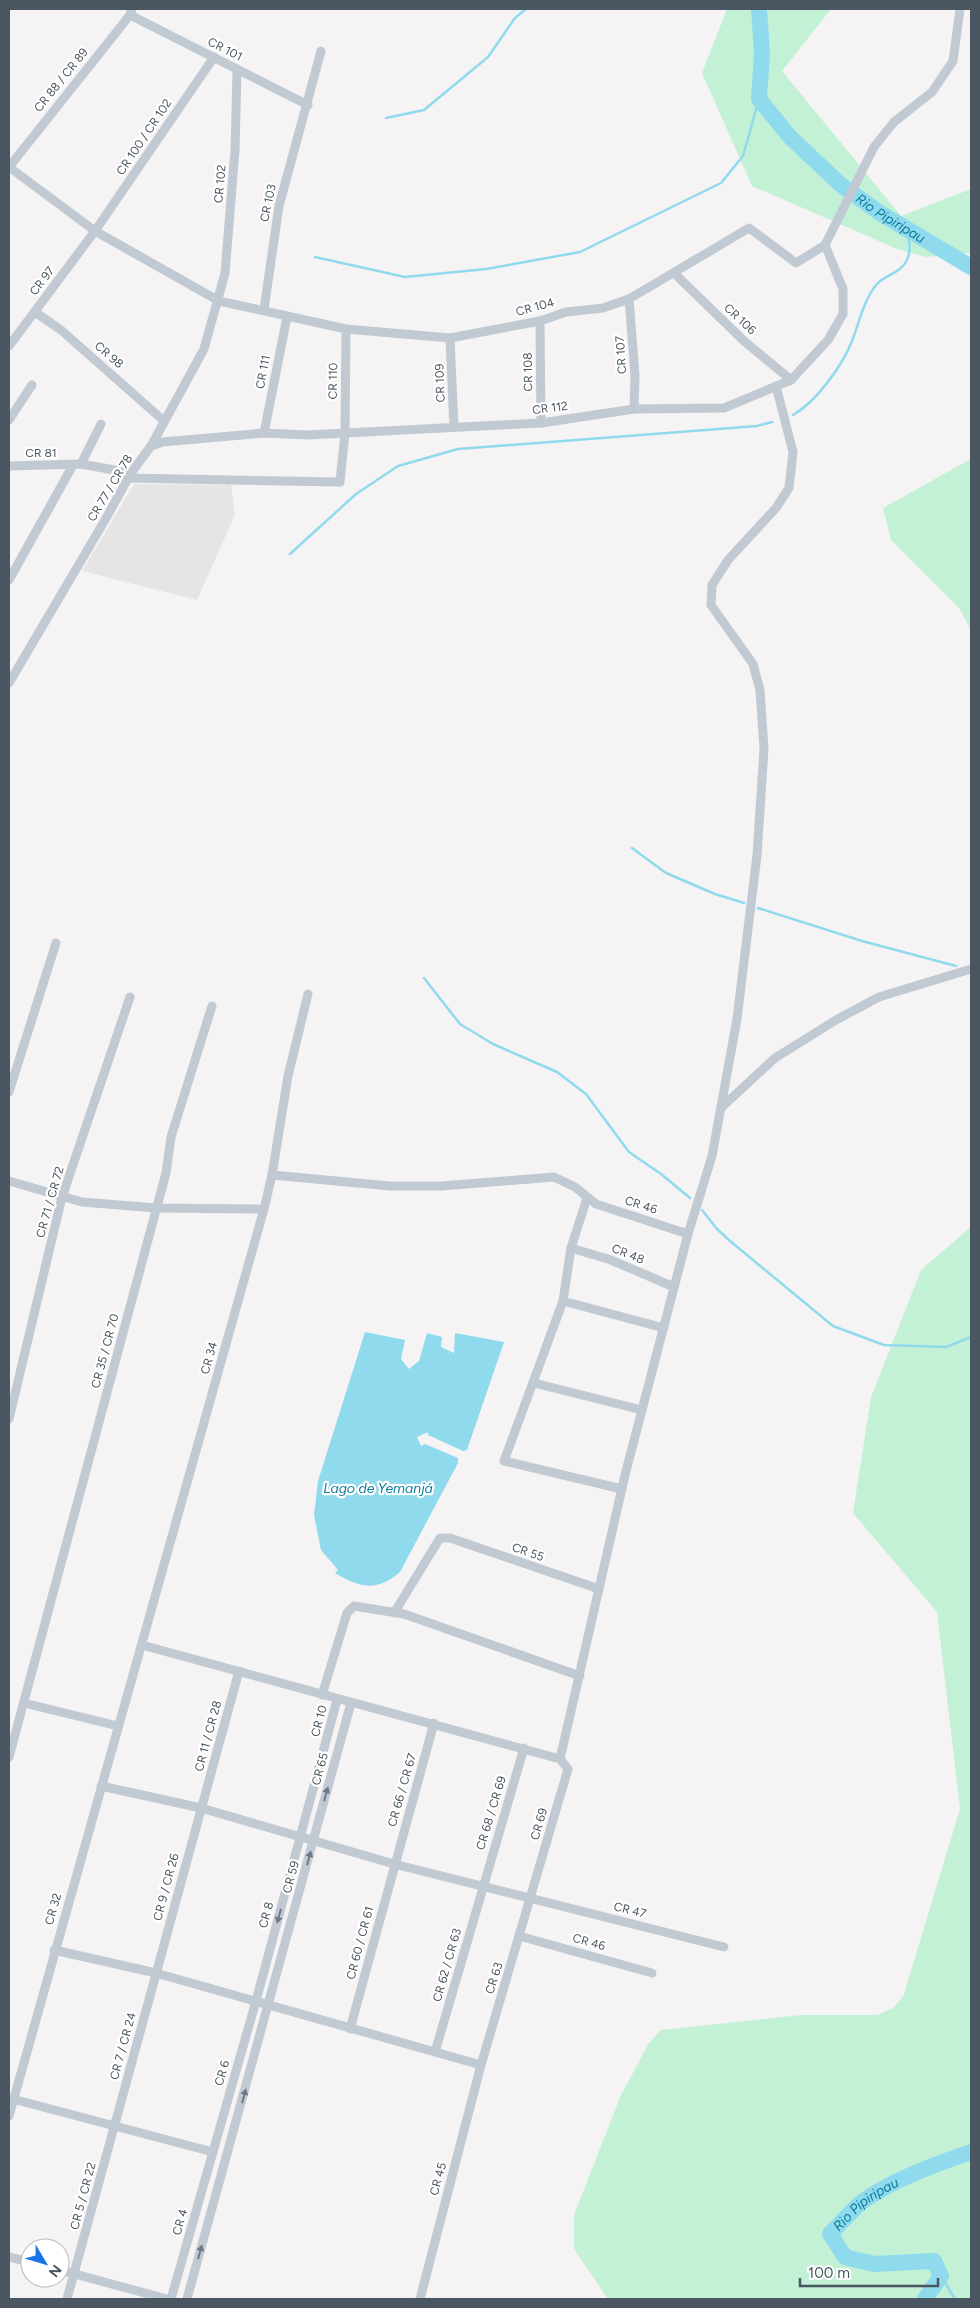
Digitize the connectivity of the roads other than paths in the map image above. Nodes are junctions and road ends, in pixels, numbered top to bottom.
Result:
1 (960, 9) edge
2 (131, 12) edge
3 (321, 51) dead end
4 (214, 57) junction
5 (237, 69) junction
6 (308, 105) junction
7 (9, 167) edge
8 (95, 231) junction
9 (825, 245) junction
10 (675, 274) junction
11 (629, 299) junction
12 (219, 301) junction
13 (264, 309) junction
14 (34, 312) junction
15 (287, 317) junction
16 (540, 321) junction
17 (346, 329) junction
18 (450, 338) junction
19 (9, 346) edge
20 (790, 380) junction
21 (32, 385) dead end
22 (776, 386) junction
23 (634, 409) junction
24 (9, 420) edge
25 (164, 421) junction
26 (541, 423) junction
27 (101, 424) dead end
28 (454, 427) junction
29 (264, 433) junction
30 (345, 433) junction
31 (151, 446) junction
32 (77, 465) junction
33 (9, 466) edge
34 (129, 476) junction
35 (9, 580) edge
36 (9, 682) edge
37 (56, 942) dead end
38 (971, 968) edge
39 (308, 994) dead end
40 (130, 997) dead end
41 (212, 1006) dead end
42 (9, 1092) edge
43 (721, 1108) junction
44 (272, 1175) junction
45 (9, 1182) edge
46 (62, 1197) junction
47 (587, 1198) junction
48 (156, 1208) junction
49 (264, 1209) junction
50 (688, 1234) junction
51 (571, 1248) junction
52 (674, 1287) junction
53 (562, 1301) junction
54 (664, 1328) junction
55 (534, 1383) junction
56 (642, 1410) junction
57 (9, 1419) edge
58 (622, 1489) junction
59 (598, 1588) junction
60 (394, 1613) junction
61 (142, 1645) junction
62 (239, 1671) junction
63 (580, 1676) junction
64 (322, 1695) junction
65 (337, 1700) junction
66 (24, 1702) junction
67 (351, 1703) junction
68 (434, 1723) junction
69 (118, 1726) junction
70 (524, 1748) junction
71 (9, 1757) edge
72 (560, 1759) junction
73 (101, 1786) junction
74 (201, 1808) junction
75 (301, 1836) junction
76 (314, 1841) junction
77 (394, 1864) junction
78 (483, 1886) junction
79 (530, 1898) junction
80 (519, 1936) junction
81 (724, 1947) dead end
82 (54, 1950) junction
83 (156, 1973) junction
84 (652, 1973) dead end
85 (256, 2001) junction
86 (268, 2006) junction
87 (350, 2029) junction
88 (435, 2052) junction
89 (481, 2065) junction
90 (11, 2099) edge
91 (9, 2116) edge
92 (115, 2124) junction
93 (213, 2152) junction
94 (70, 2272) edge
95 (75, 2273) junction
96 (67, 2299) edge
97 (167, 2299) edge
98 (171, 2299) edge
99 (188, 2299) edge
100 (420, 2299) edge

1 - 9 street
2 - 4 street, CR 101
2 - 7 street, CR 88 / CR 89
3 - 6 street, CR 103
4 - 5 street, CR 101
4 - 8 street, CR 100 / CR 102
5 - 6 street, CR 101
5 - 12 street, CR 102
6 - 13 street, CR 103
7 - 8 street, CR 104
8 - 12 street, CR 104
8 - 14 street, CR 97
9 - 10 street, CR 104
9 - 20 street, CR 112
10 - 11 street, CR 104
10 - 20 street, CR 106
11 - 16 street, CR 104
11 - 23 street, CR 107
12 - 13 street, CR 104
12 - 25 street, CR 77 / CR 78
13 - 15 street, CR 104
14 - 19 street, CR 97
14 - 25 street, CR 98
15 - 17 street, CR 104
15 - 29 street, CR 111
16 - 18 street, CR 104
16 - 26 street, CR 108
17 - 18 street, CR 104
17 - 30 street, CR 110
18 - 28 street, CR 109
20 - 22 street, CR 112
21 - 24 street
22 - 23 street, CR 112
22 - 43 street
23 - 26 street, CR 112
25 - 31 street, CR 77 / CR 78
26 - 28 street, CR 112
27 - 32 street
28 - 30 street, CR 112
29 - 30 street, CR 112
29 - 31 street, CR 112
30 - 34 street, CR 110
31 - 34 street, CR 77 / CR 78
32 - 33 street, CR 81
32 - 34 street, CR 81
32 - 35 street
34 - 36 street, CR 77 / CR 78
37 - 42 street
38 - 43 street
39 - 44 street, CR 34
40 - 46 street, CR 71 / CR 72
41 - 48 street, CR 35 / CR 70
43 - 50 street
44 - 47 street, CR 46
44 - 49 street, CR 34
45 - 46 street
46 - 48 street
46 - 57 street, CR 71 / CR 72
47 - 50 street, CR 46
47 - 51 street
48 - 49 street
48 - 66 street, CR 35 / CR 70
49 - 61 street, CR 34
50 - 52 street
51 - 52 street, CR 48
51 - 53 street
52 - 54 street
53 - 54 street
53 - 55 street
54 - 56 street
55 - 56 street
55 - 58 street
56 - 58 street
58 - 59 street
59 - 60 street, CR 55
59 - 63 street
60 - 63 street
60 - 64 street
61 - 62 street
61 - 69 street, CR 34
62 - 64 street
62 - 74 street, CR 11 / CR 28
63 - 72 street
64 - 65 street
65 - 67 street
65 - 75 street, CR 10
66 - 69 street
66 - 71 street, CR 35 / CR 70
67 - 68 street
76 -> 67 street, CR 65
68 - 70 street
68 - 77 street, CR 66 / CR 67
69 - 73 street, CR 32
70 - 72 street
70 - 78 street, CR 68 / CR 69
72 - 79 street, CR 69
73 - 74 street, CR 47
73 - 82 street, CR 32
74 - 75 street, CR 47
74 - 83 street, CR 9 / CR 26
75 - 76 street, CR 47
75 -> 85 street, CR 8
76 - 77 street, CR 47
86 -> 76 street, CR 59
77 - 78 street, CR 47
77 - 87 street, CR 60 / CR 61
78 - 79 street, CR 47
78 - 88 street, CR 62 / CR 63
79 - 80 street, CR 63
79 - 81 street, CR 47
80 - 84 street, CR 46
80 - 89 street, CR 63
82 - 83 street
82 - 90 street, CR 32
83 - 85 street
83 - 92 street, CR 7 / CR 24
85 - 86 street
85 - 93 street, CR 6
86 - 87 street
99 -> 86 street, CR 59
87 - 88 street
88 - 89 street
89 - 100 street, CR 45
90 - 91 street, CR 32
90 - 92 street
92 - 93 street
92 - 95 street, CR 5 / CR 22
93 - 98 street, CR 4
94 - 95 street
95 - 96 street, CR 5 / CR 22
95 - 97 street

